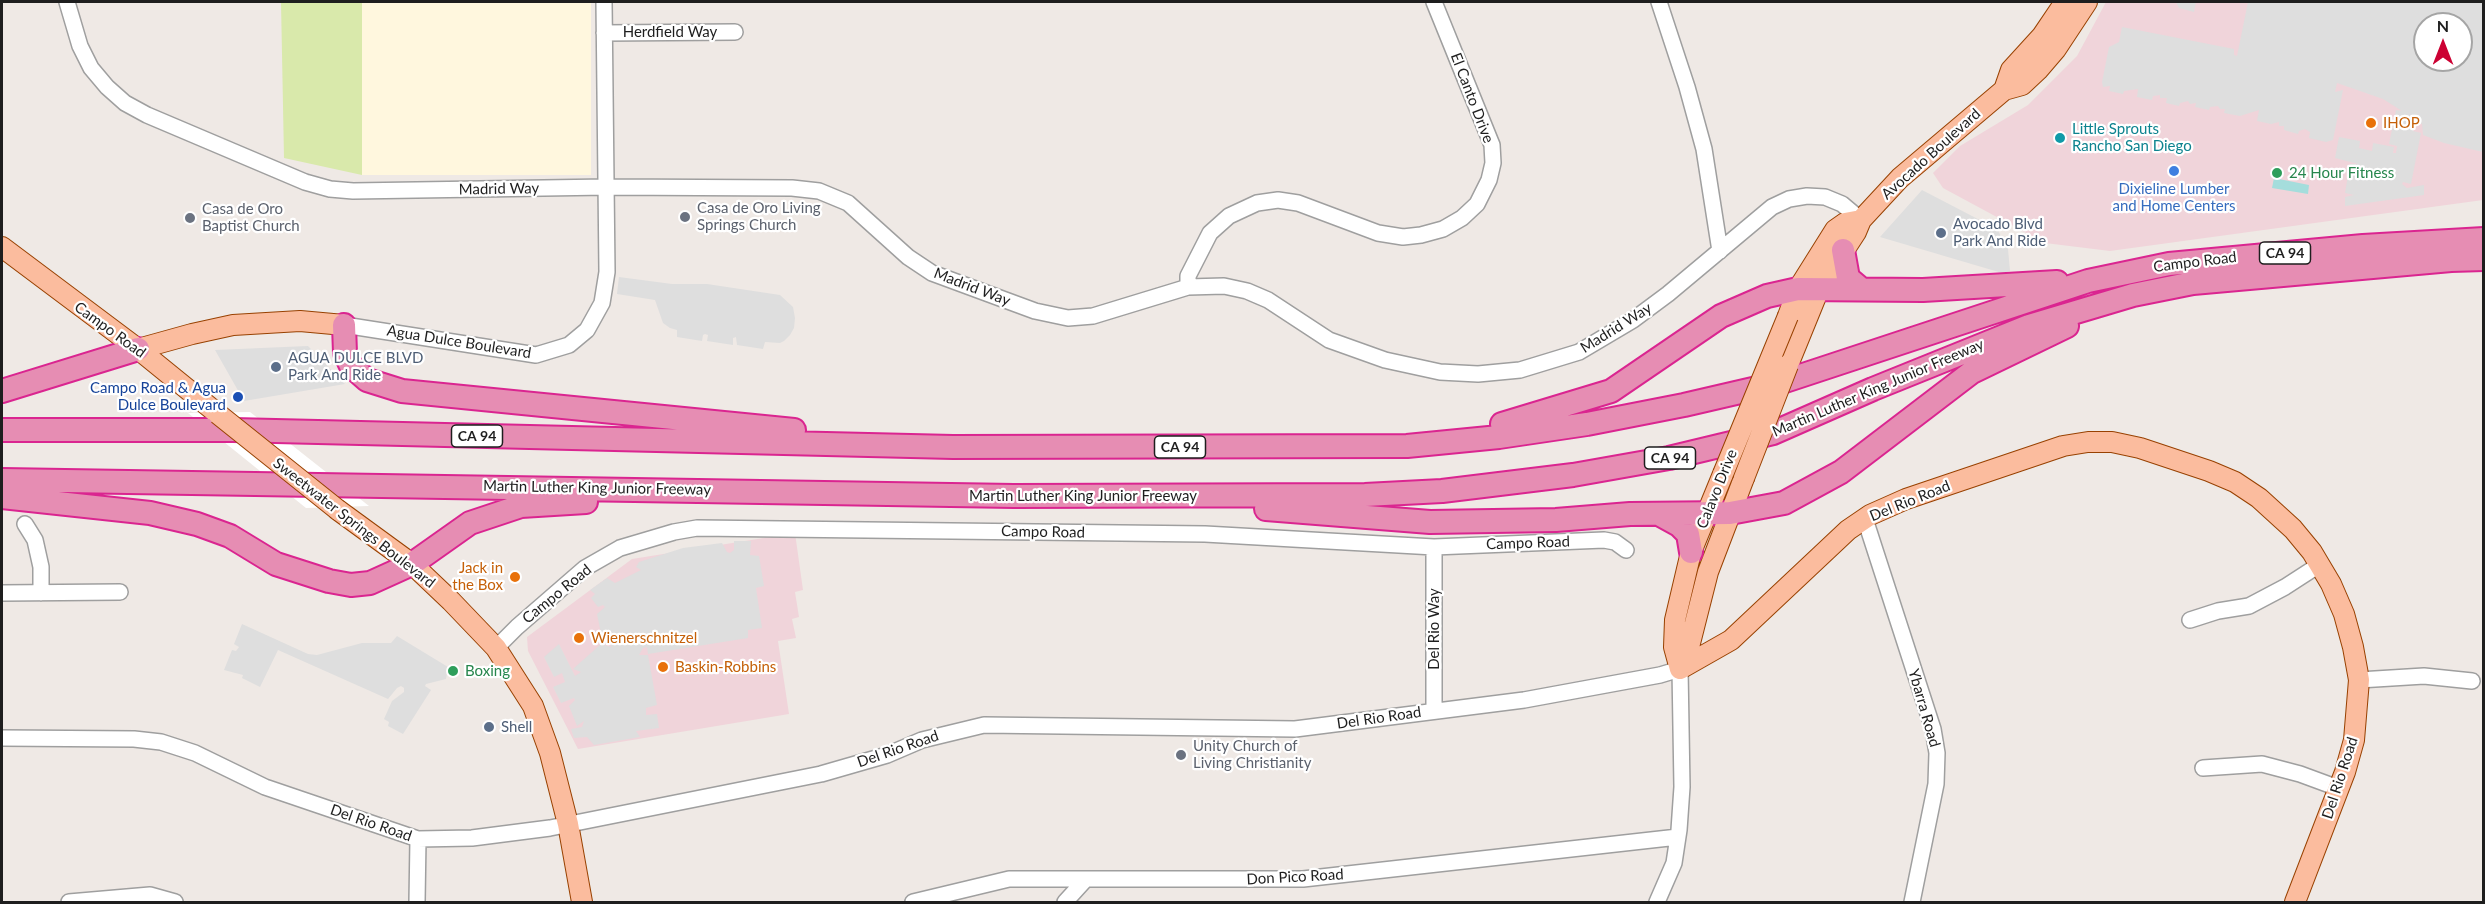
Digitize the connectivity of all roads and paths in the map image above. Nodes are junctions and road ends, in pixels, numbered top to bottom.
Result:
1 (68, 2) edge
2 (604, 2) edge
3 (1434, 2) edge
4 (1659, 2) edge
5 (2067, 2) edge
6 (2087, 2) edge
7 (735, 32) dead end
8 (604, 33) junction
9 (2045, 61) junction
10 (2004, 90) junction
11 (607, 187) junction
12 (1861, 220) junction
13 (2484, 239) edge
14 (2, 247) edge
15 (1843, 250) junction
16 (1720, 251) junction
17 (2484, 259) edge
18 (2088, 281) junction
19 (1188, 287) junction
20 (1809, 289) junction
21 (1861, 289) junction
22 (2133, 295) junction
23 (1797, 318) junction
24 (344, 325) junction
25 (138, 349) junction
26 (2, 391) edge
27 (1770, 410) joint
28 (218, 414) joint
29 (2, 430) edge
30 (1407, 446) junction
31 (953, 447) junction
32 (2, 480) edge
33 (894, 494) junction
34 (2, 497) edge
35 (1180, 497) junction
36 (1707, 513) junction
37 (1730, 513) junction
38 (1659, 514) junction
39 (1865, 519) junction
40 (25, 524) dead end
41 (1434, 547) junction
42 (1626, 550) dead end
43 (1691, 552) junction
44 (412, 564) junction
45 (2319, 565) junction
46 (120, 592) dead end
47 (2, 593) edge
48 (41, 593) junction
49 (2190, 620) dead end
50 (496, 648) junction
51 (1680, 669) junction
52 (2359, 680) junction
53 (2472, 681) dead end
54 (1434, 711) junction
55 (2, 738) edge
56 (2203, 768) dead end
57 (2338, 788) junction
58 (568, 824) junction
59 (1678, 837) junction
60 (418, 839) junction
61 (1086, 879) junction
62 (69, 903) edge
63 (175, 903) edge
64 (417, 903) edge
65 (582, 903) edge
66 (914, 903) edge
67 (1065, 903) edge
68 (1657, 903) edge
69 (1912, 903) edge
70 (2295, 903) edge

1 - 11 street, Madrid Way
2 - 8 street, Agua Dulce Boulevard
3 - 19 street, El Canto Drive
4 - 16 street
5 - 9 main road
5 - 10 main road, Avocado Boulevard
6 - 9 main road, Avocado Boulevard
7 - 8 street, Herdfield Way
8 - 11 street, Agua Dulce Boulevard
9 - 10 main road, Avocado Boulevard
10 - 12 main road, Avocado Boulevard
11 - 19 street, Madrid Way
11 - 24 street, Agua Dulce Boulevard
12 - 15 main road, Avocado Boulevard
12 - 16 street, Madrid Way
12 - 20 main road, Avocado Boulevard
13 - 18 highway, Campo Road / CA 94
14 - 25 main road, Campo Road
15 - 20 main road, Avocado Boulevard
15 - 21 highway
16 - 19 street, Madrid Way
17 - 22 highway, Campo Road / CA 94
18 - 21 highway
18 - 30 highway, Martin Luther King Junior Freeway / CA 94
20 - 21 highway
20 - 23 main road, Avocado Boulevard
20 - 30 highway
22 - 35 highway, Martin Luther King Junior Freeway / CA 94
22 - 37 highway
23 - 27 main road, Avocado Boulevard, bridge
23 - 36 main road, Calavo Drive, bridge
24 - 25 main road, Agua Dulce Boulevard
24 - 31 highway
25 - 26 highway
25 - 28 main road, Campo Road
27 - 37 main road, Calavo Drive, bridge
28 - 44 main road, Sweetwater Springs Boulevard, bridge
29 - 31 highway, Martin Luther King Junior Freeway / CA 94
30 - 31 highway, Martin Luther King Junior Freeway / CA 94
32 - 33 highway, Martin Luther King Junior Freeway / CA 94
33 - 35 highway, Martin Luther King Junior Freeway / CA 94
33 - 44 highway
34 - 44 highway
35 - 38 highway
36 - 37 highway
36 - 38 highway
36 - 43 main road, Calavo Drive
37 - 51 main road, Calavo Drive
38 - 43 highway
39 - 45 main road, Del Rio Road
39 - 51 main road, Del Rio Road
39 - 69 street, Ybarra Road
40 - 48 street
41 - 42 street, Campo Road
41 - 50 street, Campo Road
41 - 54 street, Del Rio Way
43 - 51 main road, Calavo Drive
44 - 50 main road, Sweetwater Springs Boulevard
45 - 49 street
45 - 52 main road, Del Rio Road
46 - 48 street
47 - 48 street
50 - 58 main road, Sweetwater Springs Boulevard
51 - 54 street, Del Rio Road
51 - 59 street, Calavo Drive
52 - 53 street
52 - 57 main road, Del Rio Road
54 - 58 street, Del Rio Road
55 - 60 street, Del Rio Road
56 - 57 street
57 - 70 main road, Del Rio Road
58 - 60 street, Del Rio Road
58 - 65 main road, Sweetwater Springs Boulevard
59 - 61 street, Don Pico Road
59 - 68 street, Calavo Drive
60 - 64 street
61 - 66 street, Don Pico Road
61 - 67 street
62 - 63 street

